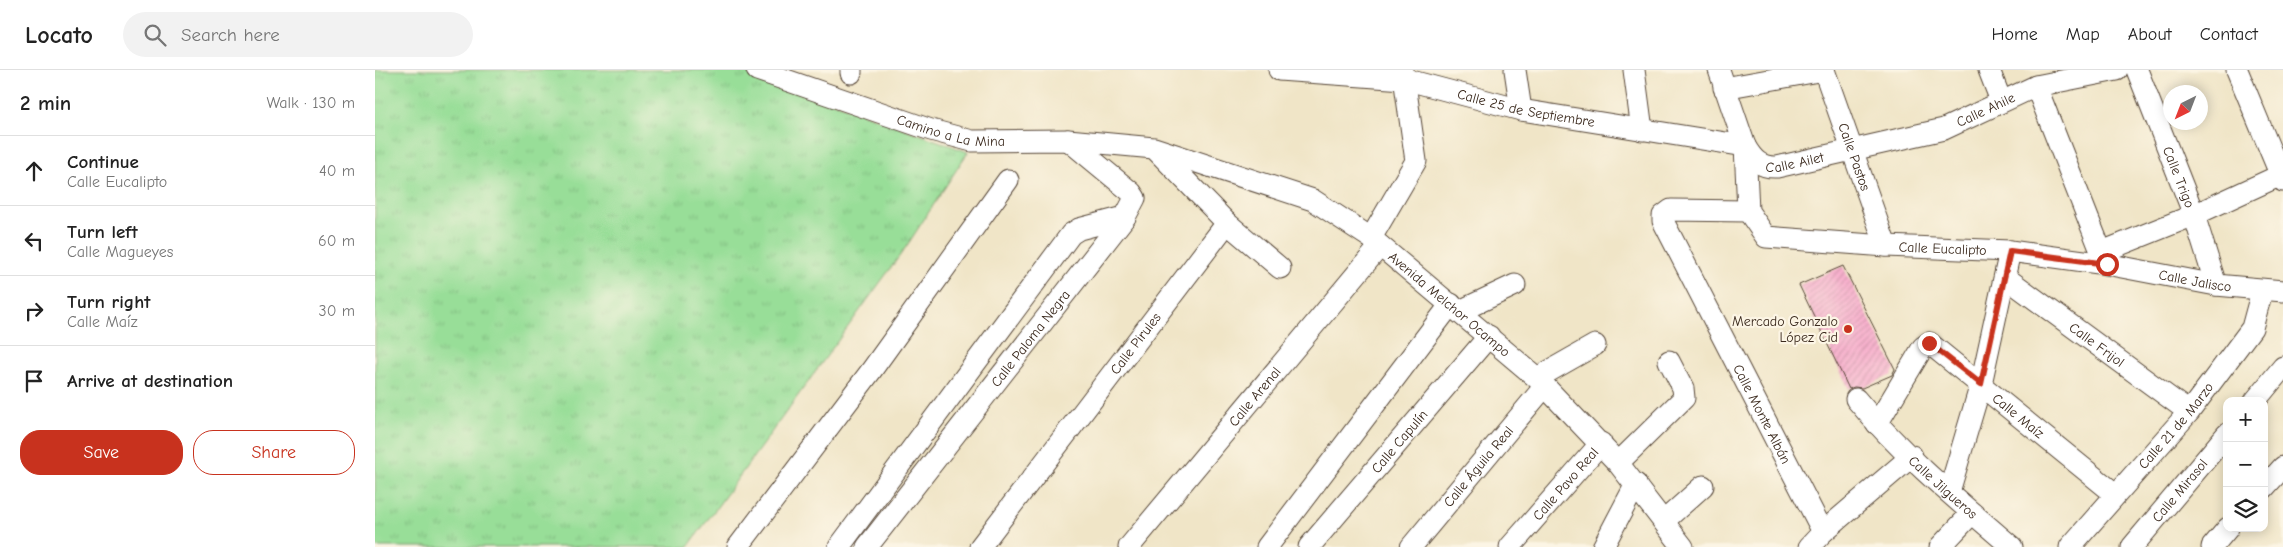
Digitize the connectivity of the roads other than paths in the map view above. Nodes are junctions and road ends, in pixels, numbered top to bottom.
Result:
1 (757, 70) edge
2 (1279, 70) edge
3 (1515, 70) edge
4 (1633, 70) edge
5 (1824, 70) edge
6 (1989, 70) edge
7 (2117, 70) edge
8 (2137, 70) edge
9 (2237, 70) edge
10 (1404, 74) edge
11 (1722, 79) edge
12 (2036, 86) junction
13 (2001, 101) junction
14 (1521, 110) junction
15 (1642, 130) junction
16 (1068, 140) junction
17 (1745, 146) junction
18 (1154, 148) junction
19 (1853, 150) junction
20 (2282, 176) edge
21 (1008, 180) dead end
22 (1748, 211) junction
23 (2194, 215) junction
24 (1125, 217) junction
25 (1227, 223) junction
26 (1375, 242) junction
27 (1886, 246) junction
28 (2010, 251) junction
29 (2104, 258) junction
30 (1280, 268) dead end
31 (2005, 277) junction
32 (1515, 285) dead end
33 (2217, 285) junction
34 (2273, 291) edge
35 (1455, 308) junction
36 (1489, 336) junction
37 (1595, 345) dead end
38 (1669, 361) dead end
39 (2283, 367) edge
40 (1541, 382) junction
41 (1981, 384) junction
42 (2258, 397) edge
43 (1856, 399) dead end
44 (2189, 412) junction
45 (1877, 424) junction
46 (2223, 439) edge
47 (1601, 444) junction
48 (1911, 456) junction
49 (1618, 463) junction
50 (2283, 467) edge
51 (1636, 484) junction
52 (1703, 486) dead end
53 (2265, 487) edge
54 (1949, 492) junction
55 (2115, 494) junction
56 (1972, 513) junction
57 (1665, 521) junction
58 (2225, 532) edge
59 (1816, 540) edge
60 (738, 547) edge
61 (839, 547) edge
62 (867, 547) edge
63 (980, 547) edge
64 (1129, 547) edge
65 (1267, 547) edge
66 (1309, 547) edge
67 (1411, 547) edge
68 (1510, 547) edge
69 (1603, 547) edge
70 (1683, 547) edge
71 (1939, 547) edge
72 (2012, 547) edge
73 (2070, 547) edge
74 (2132, 547) edge
75 (2212, 547) edge

1 - 16 street, Camino a La Mina
2 - 10 street, Calle 25 de Septiembre
3 - 14 street
4 - 15 street
5 - 11 street
5 - 19 street, Calle Pastos
6 - 13 street
7 - 12 street, Calle Ahile
8 - 23 street, Calle Trigo
9 - 20 street
10 - 14 street, Calle 25 de Septiembre
10 - 26 street, Calle Arenal
11 - 17 street
12 - 13 street, Calle Ahile
12 - 29 street
13 - 19 street, Calle Ahile
14 - 15 street, Calle 25 de Septiembre
15 - 17 street, Calle 25 de Septiembre
16 - 18 street, Camino a La Mina
16 - 24 street, Calle Paloma Negra
17 - 19 street, Calle Ailet
17 - 22 street
18 - 25 street
18 - 26 street, Avenida Melchor Ocampo
19 - 27 street, Calle Pastos
20 - 23 street
21 - 60 street
22 - 27 street, Calle Eucalipto
22 - 59 street, Calle Monte Albán
23 - 29 street
23 - 33 street, Calle Trigo
24 - 61 street
24 - 62 street, Calle Paloma Negra
25 - 30 street
25 - 63 street, Calle Pirules
26 - 35 street, Avenida Melchor Ocampo
26 - 64 street, Calle Arenal
27 - 28 street, Calle Eucalipto
28 - 29 street, Calle Eucalipto
28 - 31 street
29 - 33 street, Calle Jalisco
31 - 41 street
31 - 44 street, Calle Frijol
32 - 35 street
33 - 34 street, Calle Jalisco
34 - 44 street, Calle 21 de Marzo
35 - 36 street, Avenida Melchor Ocampo
35 - 65 street
36 - 40 street, Avenida Melchor Ocampo
36 - 66 street, Calle Capulín
37 - 40 street
38 - 49 street
39 - 42 street
40 - 47 street, Avenida Melchor Ocampo
40 - 67 street, Calle Águila Real
41 - 45 street, Calle Maíz
41 - 54 street
41 - 55 street, Calle Maíz
43 - 45 street, Calle Jilgueros
44 - 55 street, Calle 21 de Marzo
45 - 48 street, Calle Jilgueros
46 - 74 street, Calle Mirasol
47 - 49 street, Avenida Melchor Ocampo
47 - 68 street, Calle Pavo Real
48 - 54 street, Calle Jilgueros
48 - 59 street
49 - 51 street, Avenida Melchor Ocampo
50 - 53 street
51 - 57 street, Avenida Melchor Ocampo
51 - 69 street
52 - 57 street
54 - 56 street, Calle Jilgueros
55 - 73 street, Calle 21 de Marzo
56 - 71 street
56 - 72 street, Calle Jilgueros
57 - 70 street, Avenida Melchor Ocampo
58 - 75 street

